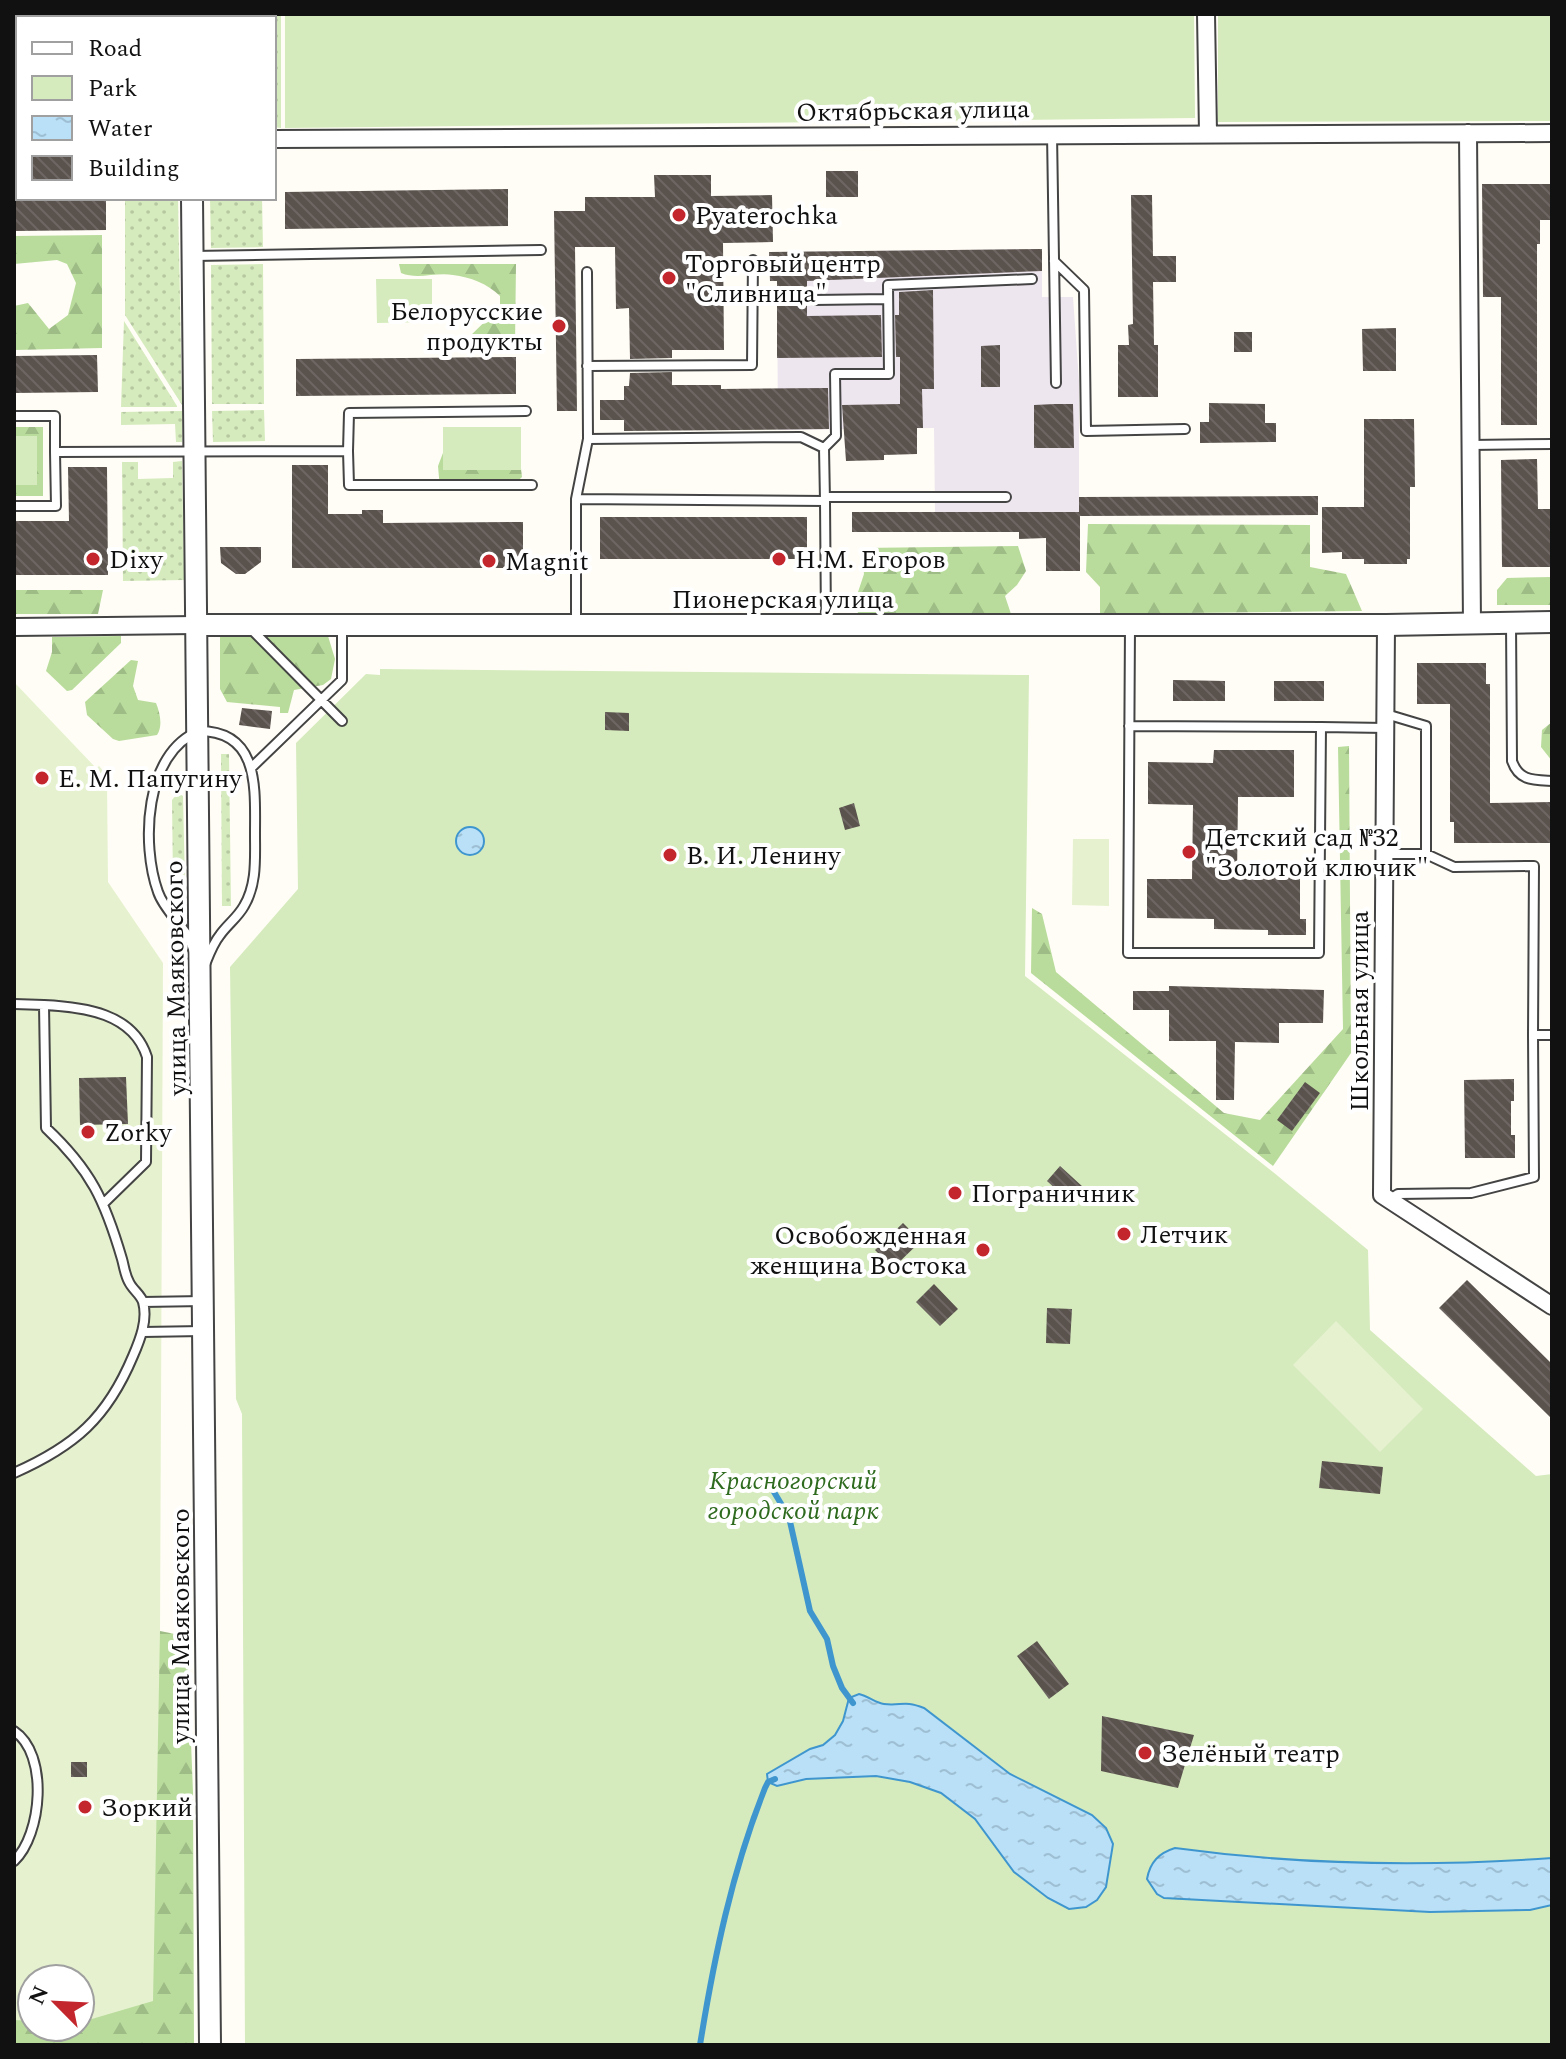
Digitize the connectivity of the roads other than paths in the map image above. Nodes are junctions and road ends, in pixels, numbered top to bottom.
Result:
1 (1206, 14) edge
2 (1208, 133) junction
3 (1468, 133) junction
4 (1552, 133) edge
5 (1052, 134) junction
6 (276, 139) edge
7 (192, 200) edge
8 (541, 250) dead end
9 (192, 256) junction
10 (753, 260) dead end
11 (1054, 261) junction
12 (587, 272) dead end
13 (1032, 279) dead end
14 (888, 299) junction
15 (814, 300) dead end
16 (587, 366) junction
17 (1056, 383) dead end
18 (526, 411) dead end
19 (14, 416) edge
20 (1185, 429) dead end
21 (588, 439) junction
22 (1552, 444) edge
23 (1471, 445) junction
24 (824, 448) junction
25 (348, 451) junction
26 (55, 452) junction
27 (194, 452) junction
28 (532, 485) dead end
29 (1006, 497) dead end
30 (576, 499) junction
31 (825, 499) junction
32 (14, 506) edge
33 (1511, 622) junction
34 (1552, 622) edge
35 (1472, 624) junction
36 (197, 625) junction
37 (248, 625) junction
38 (342, 625) junction
39 (576, 625) junction
40 (826, 625) junction
41 (1130, 625) junction
42 (1386, 625) junction
43 (14, 627) edge
44 (321, 700) junction
45 (342, 721) dead end
46 (1386, 721) junction
47 (1129, 726) junction
48 (1321, 727) junction
49 (199, 731) junction
50 (251, 768) junction
51 (1552, 781) edge
52 (1384, 854) junction
53 (1426, 854) junction
54 (201, 974) junction
55 (14, 1004) edge
56 (44, 1005) junction
57 (1533, 1035) junction
58 (1552, 1035) edge
59 (1389, 1200) junction
60 (103, 1204) junction
61 (204, 1301) junction
62 (143, 1302) junction
63 (1552, 1306) edge
64 (204, 1331) junction
65 (143, 1332) junction
66 (14, 1473) edge
67 (14, 1731) edge
68 (14, 1861) edge
69 (210, 2045) edge

1 - 2 street
2 - 3 street, Октябрьская улица
2 - 5 street, Октябрьская улица
3 - 4 street, Октябрьская улица
3 - 23 street
5 - 6 street, Октябрьская улица
5 - 11 lane
7 - 9 street, улица Маяковского
8 - 9 lane
9 - 27 street, улица Маяковского
10 - 16 lane
11 - 17 lane
11 - 20 lane
12 - 16 lane
13 - 14 lane
14 - 15 lane
14 - 24 lane
16 - 21 lane
18 - 25 lane
19 - 26 lane
21 - 24 lane
21 - 30 lane
22 - 23 lane
23 - 35 street
24 - 31 lane
25 - 27 lane
25 - 28 lane
26 - 27 lane
26 - 32 lane
27 - 36 street, улица Маяковского
29 - 31 lane
30 - 31 lane
30 - 39 lane
31 - 40 lane
33 - 34 street, Пионерская улица
33 - 35 street, Пионерская улица
33 - 51 lane
35 - 42 street, Пионерская улица
36 - 37 street, Пионерская улица
36 - 43 street, Пионерская улица
36 - 49 street, улица Маяковского
37 - 38 street, Пионерская улица
37 - 44 lane
38 - 39 street, Пионерская улица
38 - 44 lane
39 - 40 street, Пионерская улица
40 - 41 street, Пионерская улица
41 - 42 street, Пионерская улица
41 - 47 lane
42 - 46 street, Школьная улица
44 - 45 lane
44 - 50 lane
46 - 48 lane
46 - 52 street, Школьная улица
46 - 53 lane
47 - 48 lane
47 - 48 lane
49 - 50 lane
49 - 54 street, улица Маяковского
49 - 54 lane
50 - 54 lane
52 - 53 lane
52 - 59 street, Школьная улица
53 - 57 lane
54 - 61 street, улица Маяковского
55 - 56 lane
56 - 60 lane
56 - 60 lane
57 - 58 lane
57 - 59 lane
59 - 63 street
60 - 62 lane
61 - 62 lane
61 - 64 street, улица Маяковского
62 - 65 lane
64 - 65 lane
64 - 69 street, улица Маяковского
65 - 66 lane
67 - 68 lane

